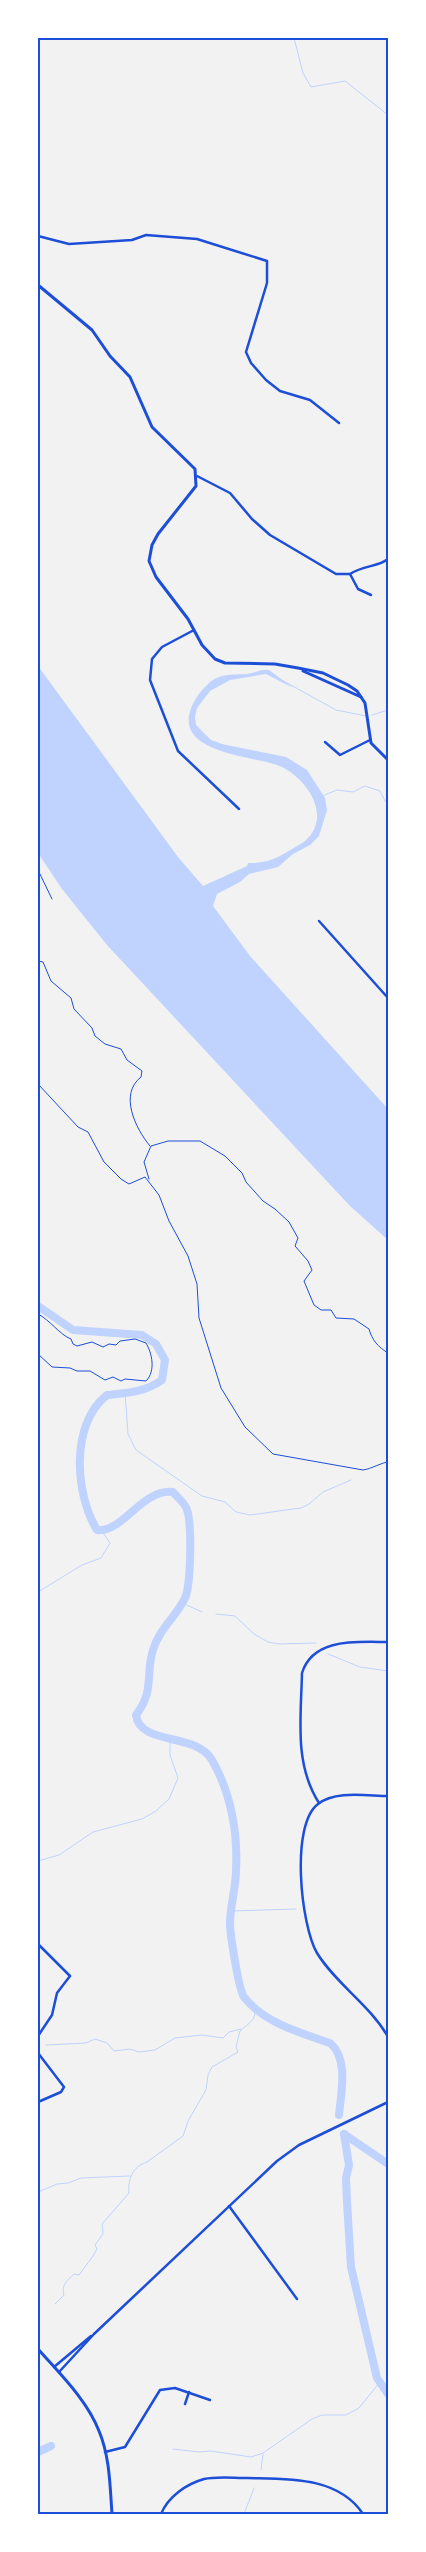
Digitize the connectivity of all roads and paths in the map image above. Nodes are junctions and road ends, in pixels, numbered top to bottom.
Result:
1 (38, 236) edge
2 (38, 285) edge
3 (340, 423) dead end
4 (197, 476) junction
5 (388, 558) edge
6 (350, 574) junction
7 (371, 595) dead end
8 (194, 630) junction
9 (298, 668) junction
10 (362, 697) junction
11 (370, 740) junction
12 (325, 742) dead end
13 (388, 760) edge
14 (239, 809) dead end
15 (38, 870) edge
16 (52, 898) dead end
17 (319, 921) dead end
18 (38, 961) edge
19 (388, 998) edge
20 (38, 1084) edge
21 (150, 1146) junction
22 (149, 1180) junction
23 (38, 1314) edge
24 (388, 1353) edge
25 (38, 1354) edge
26 (388, 1462) edge
27 (388, 1642) edge
28 (388, 1796) edge
29 (319, 1803) junction
30 (38, 1944) edge
31 (38, 2036) edge
32 (388, 2037) edge
33 (38, 2053) edge
34 (38, 2102) edge
35 (388, 2102) edge
36 (229, 2206) junction
37 (297, 2299) dead end
38 (94, 2334) junction
39 (38, 2349) edge
40 (54, 2367) junction
41 (58, 2372) junction
42 (189, 2392) junction
43 (210, 2400) dead end
44 (185, 2404) dead end
45 (105, 2452) junction
46 (112, 2514) edge
47 (160, 2514) edge
48 (363, 2514) edge

1 - 3 street
2 - 4 street
4 - 6 street
4 - 8 street
5 - 6 street
6 - 7 street
8 - 9 street
8 - 14 street
9 - 10 street
9 - 10 street
10 - 11 street
11 - 12 street
11 - 13 street
15 - 16 path
17 - 19 street
18 - 21 path
20 - 22 path
21 - 22 path
21 - 24 path
22 - 26 path
23 - 25 path
27 - 29 street
28 - 29 street
29 - 32 street
30 - 31 street
33 - 34 street
35 - 36 street
36 - 37 street
36 - 38 street
38 - 40 street
38 - 41 street
39 - 40 street
40 - 41 street
41 - 45 street
42 - 43 street
42 - 44 street
42 - 45 street
45 - 46 street
47 - 48 street

